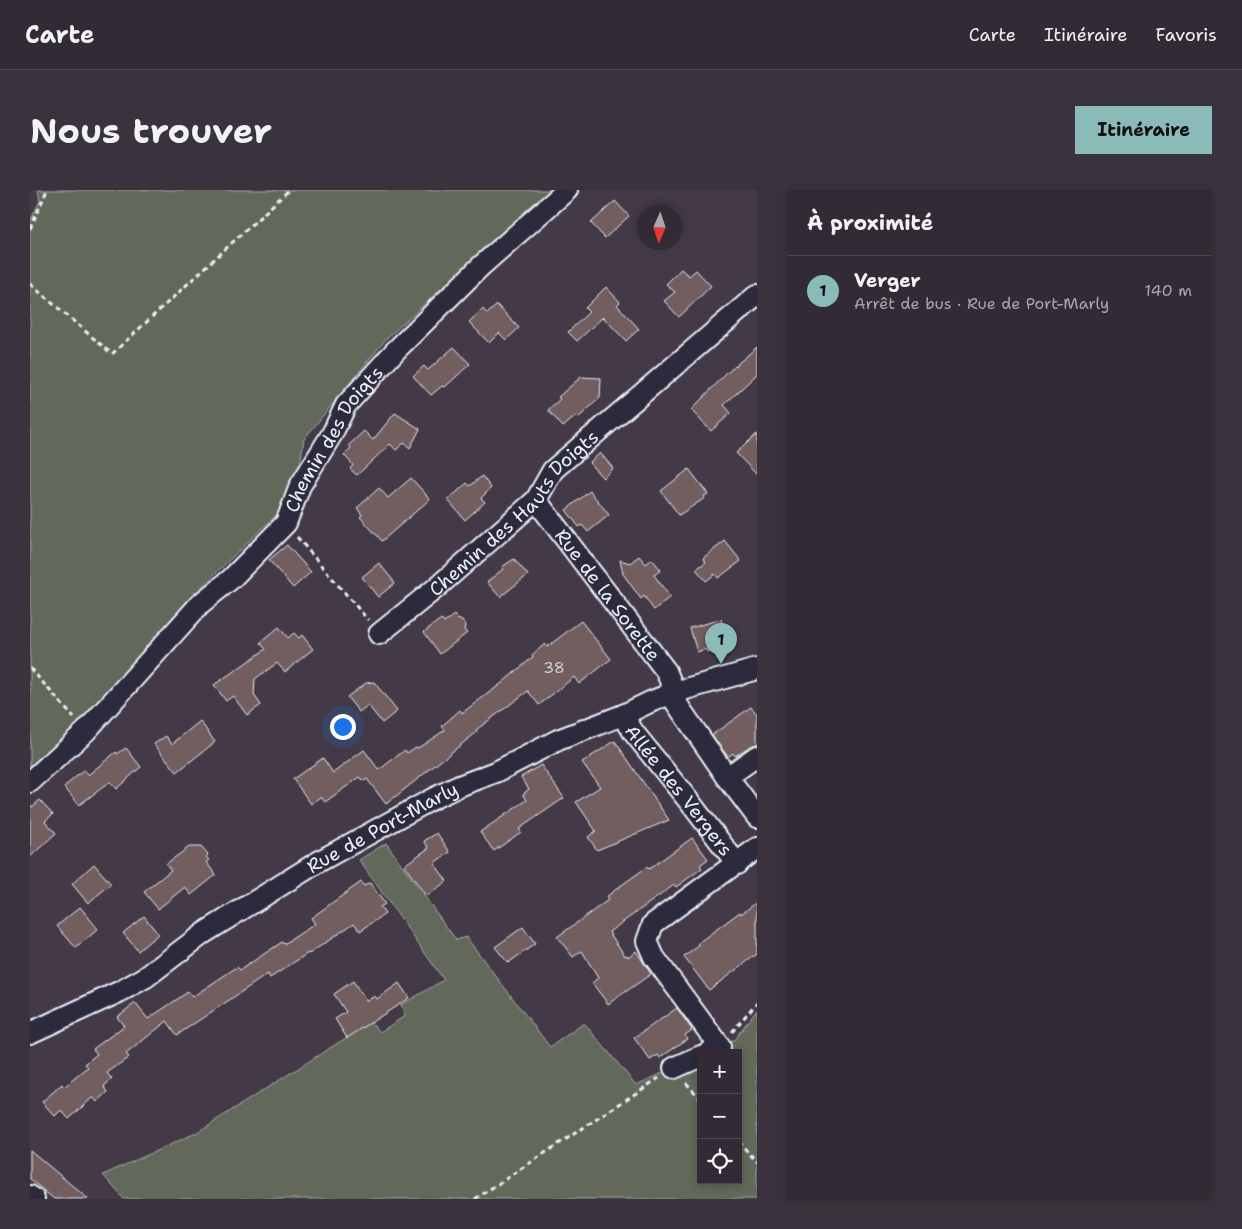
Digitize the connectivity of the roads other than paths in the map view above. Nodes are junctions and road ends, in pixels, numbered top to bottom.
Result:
1 (567, 190) edge
2 (757, 294) edge
3 (536, 500) junction
4 (379, 634) road end
5 (757, 668) edge
6 (672, 693) junction
7 (623, 715) junction
8 (757, 756) edge
9 (727, 777) junction
10 (30, 782) edge
11 (757, 817) edge
12 (757, 848) edge
13 (737, 864) junction
14 (30, 1033) edge
15 (713, 1049) edge
16 (697, 1058) edge
17 (674, 1068) road end
18 (30, 1196) edge
19 (34, 1199) edge

1 - 10 street, Chemin des Doigts
2 - 3 street, Chemin des Hauts Doigts
3 - 4 street, Chemin des Hauts Doigts
3 - 6 street, Rue de la Sorette
5 - 6 street, Rue de Port-Marly
6 - 7 street, Rue de Port-Marly
6 - 9 street
7 - 13 street, Allée des Vergers
7 - 14 street, Rue de Port-Marly
8 - 9 street
9 - 11 street
12 - 13 street, Allée des Vergers
13 - 15 street, Allée des Vergers
16 - 17 street
18 - 19 street

